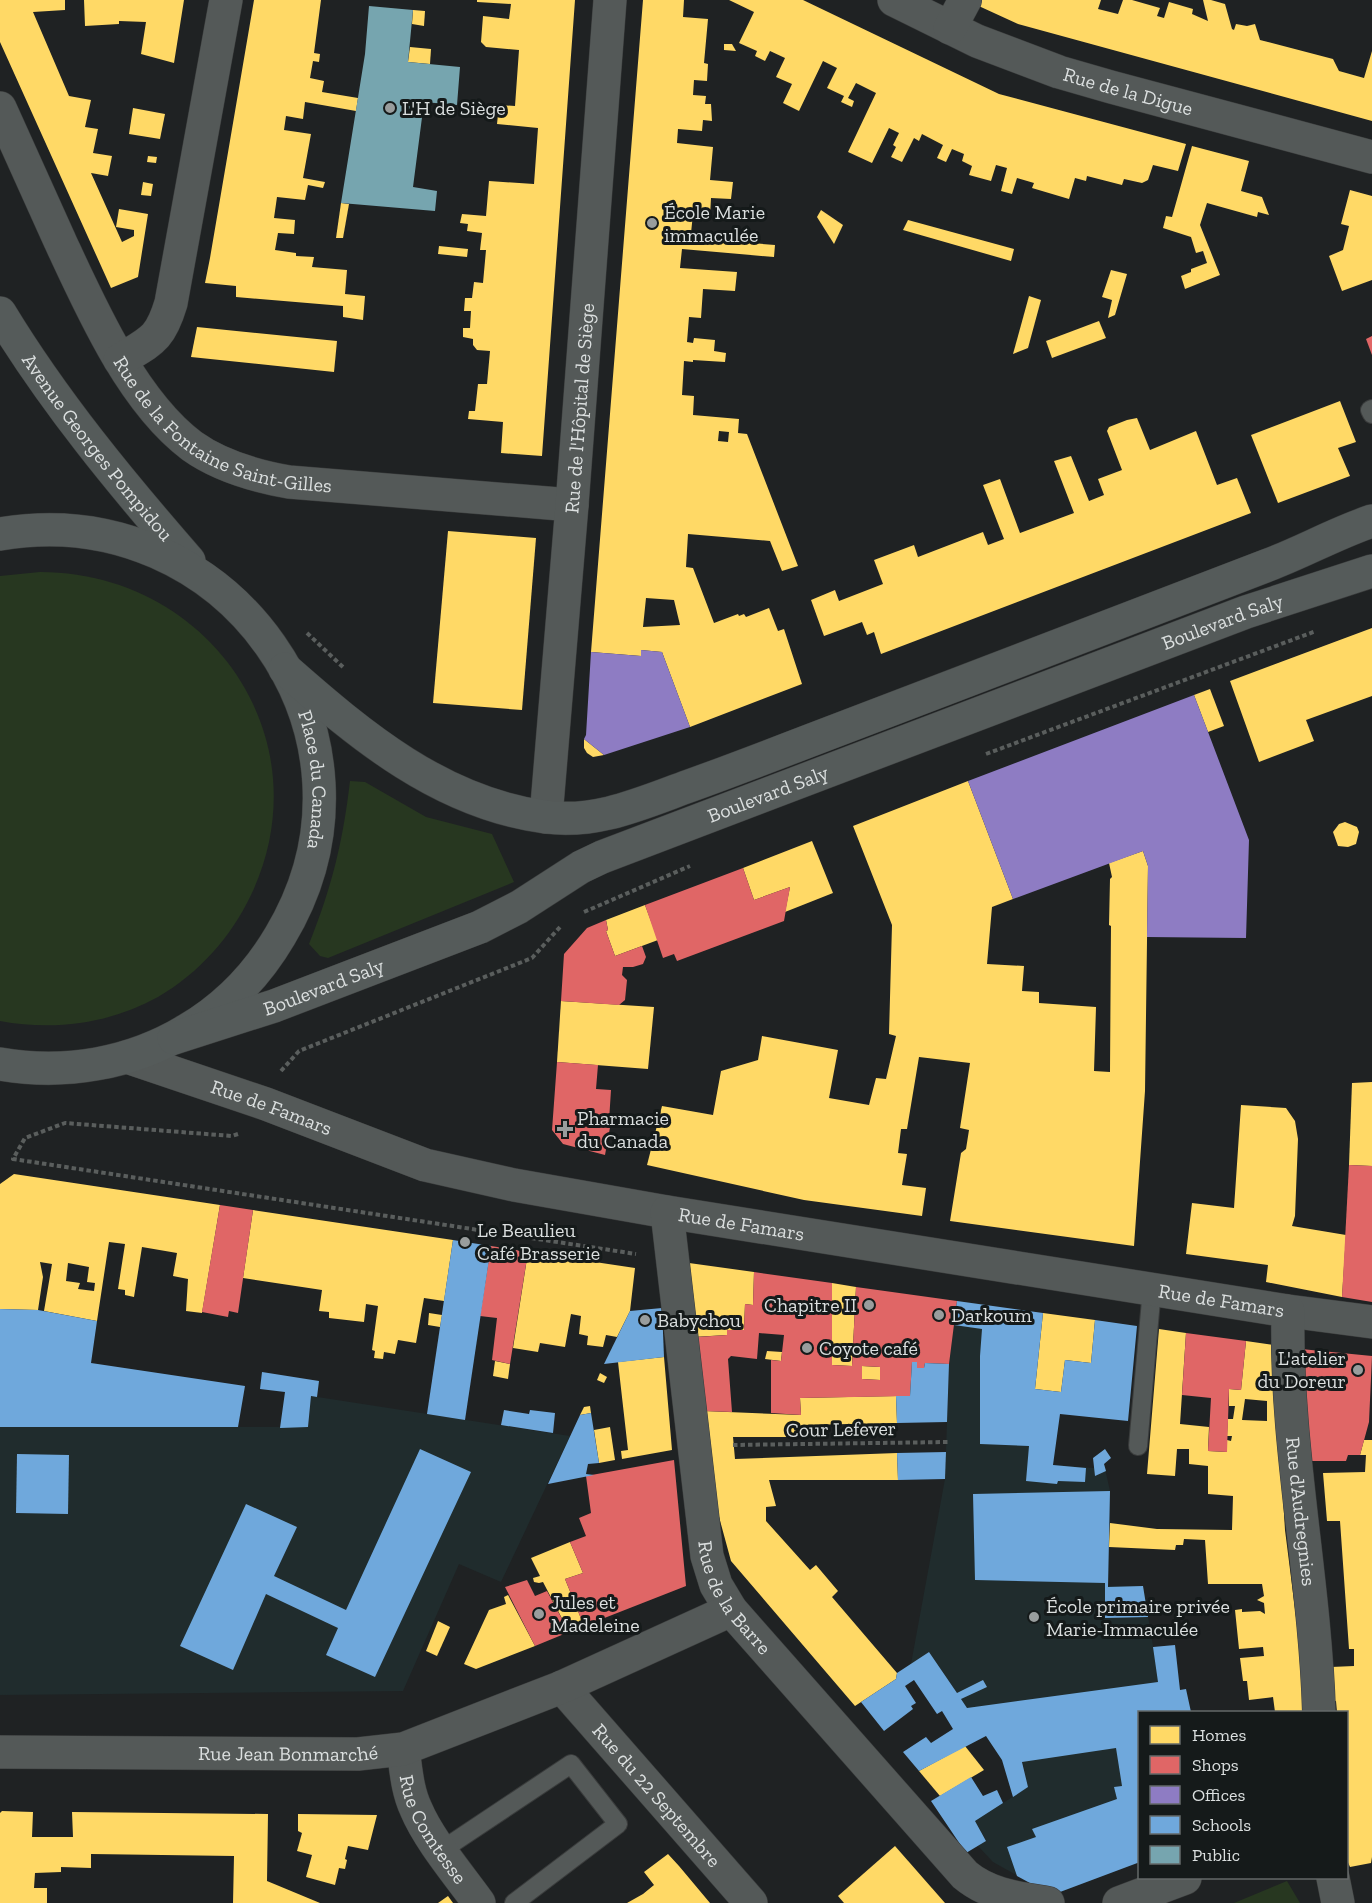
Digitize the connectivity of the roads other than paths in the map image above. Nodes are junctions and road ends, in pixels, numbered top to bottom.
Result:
1 (226, 0) edge
2 (610, 0) edge
3 (894, 0) edge
4 (957, 14) edge
5 (0, 108) edge
6 (1372, 157) edge
7 (0, 313) edge
8 (120, 360) junction
9 (1372, 409) edge
10 (1372, 414) edge
11 (572, 505) junction
12 (1372, 521) edge
13 (0, 534) edge
14 (1372, 571) edge
15 (202, 576) junction
16 (285, 669) junction
17 (546, 817) junction
18 (174, 1038) junction
19 (127, 1057) junction
20 (13, 1066) edge
21 (0, 1091) edge
22 (666, 1212) junction
23 (1152, 1289) junction
24 (1288, 1311) junction
25 (1372, 1322) edge
26 (1138, 1446) dead end
27 (730, 1610) junction
28 (562, 1687) junction
29 (1319, 1711) edge
30 (403, 1749) junction
31 (0, 1752) edge
32 (442, 1850) junction
33 (1182, 1879) edge
34 (1333, 1879) edge
35 (479, 1903) edge
36 (514, 1903) edge
37 (751, 1903) edge
38 (1048, 1903) edge
39 (1119, 1903) edge
40 (1338, 1903) edge

1 - 8 street, Rue de la Fontaine Saint-Gilles
2 - 11 street, Rue de l'Hôpital de Siège
3 - 4 street, Rue de la Digue
4 - 6 street, Rue de la Digue
5 - 8 street
7 - 15 main road, Avenue Georges Pompidou
8 - 11 street, Rue de la Fontaine Saint-Gilles
9 - 10 lane
11 - 17 street, Rue de l'Hôpital de Siège
12 - 17 main road, Boulevard Saly
13 - 15 main road, Place du Canada
14 - 18 main road, Boulevard Saly
15 - 16 main road, Place du Canada
16 - 17 main road, Boulevard Saly
16 - 18 main road, Place du Canada
18 - 19 main road, Place du Canada
19 - 20 main road, Place du Canada
19 - 22 street, Rue de Famars
20 - 21 main road
22 - 23 street, Rue de Famars
22 - 27 street, Rue de la Barre
23 - 24 street, Rue de Famars
23 - 26 lane
24 - 25 street, Rue de Famars
24 - 29 street, Rue d'Audregnies
27 - 28 street, Rue Jean Bonmarché
27 - 38 street, Rue de la Barre
28 - 30 street, Rue Jean Bonmarché
28 - 37 street, Rue du 22 Septembre
30 - 31 street, Rue Jean Bonmarché
30 - 32 street, Rue Comtesse
32 - 35 street, Rue Comtesse
32 - 36 lane
33 - 39 street
34 - 40 street

